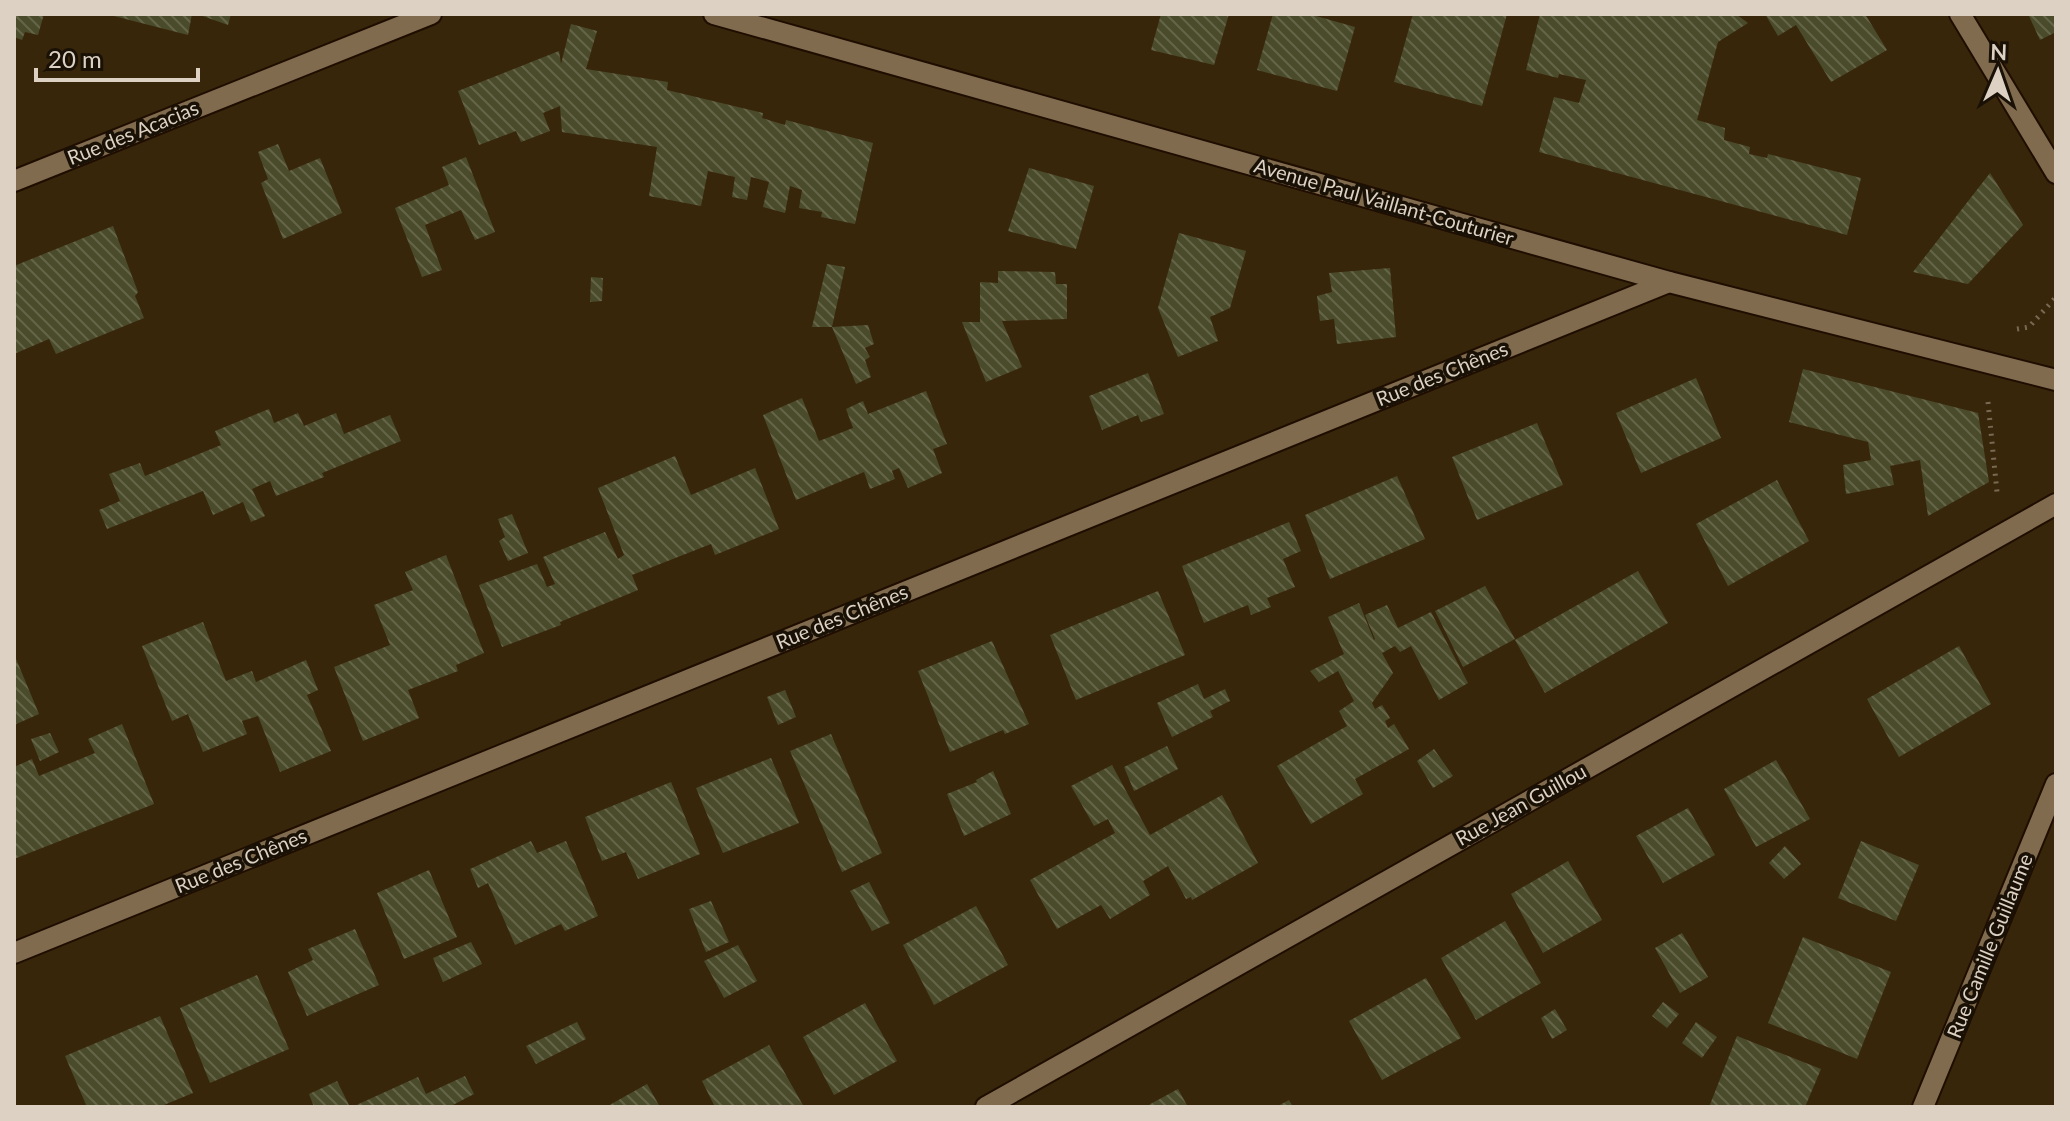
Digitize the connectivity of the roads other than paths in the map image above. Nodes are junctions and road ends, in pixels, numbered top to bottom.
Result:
1 (431, 14) edge
2 (714, 14) edge
3 (1960, 14) edge
4 (2056, 173) edge
5 (14, 181) edge
6 (1669, 282) junction
7 (2056, 380) edge
8 (2056, 504) edge
9 (2056, 784) edge
10 (14, 953) edge
11 (986, 1107) edge
12 (1923, 1107) edge

1 - 5 street, Rue des Acacias
2 - 6 street, Avenue Paul Vaillant-Couturier
3 - 4 street
6 - 7 street, Avenue Paul Vaillant-Couturier
6 - 10 street, Rue des Chênes
8 - 11 street, Rue Jean Guillou
9 - 12 street, Rue Camille Guillaume

